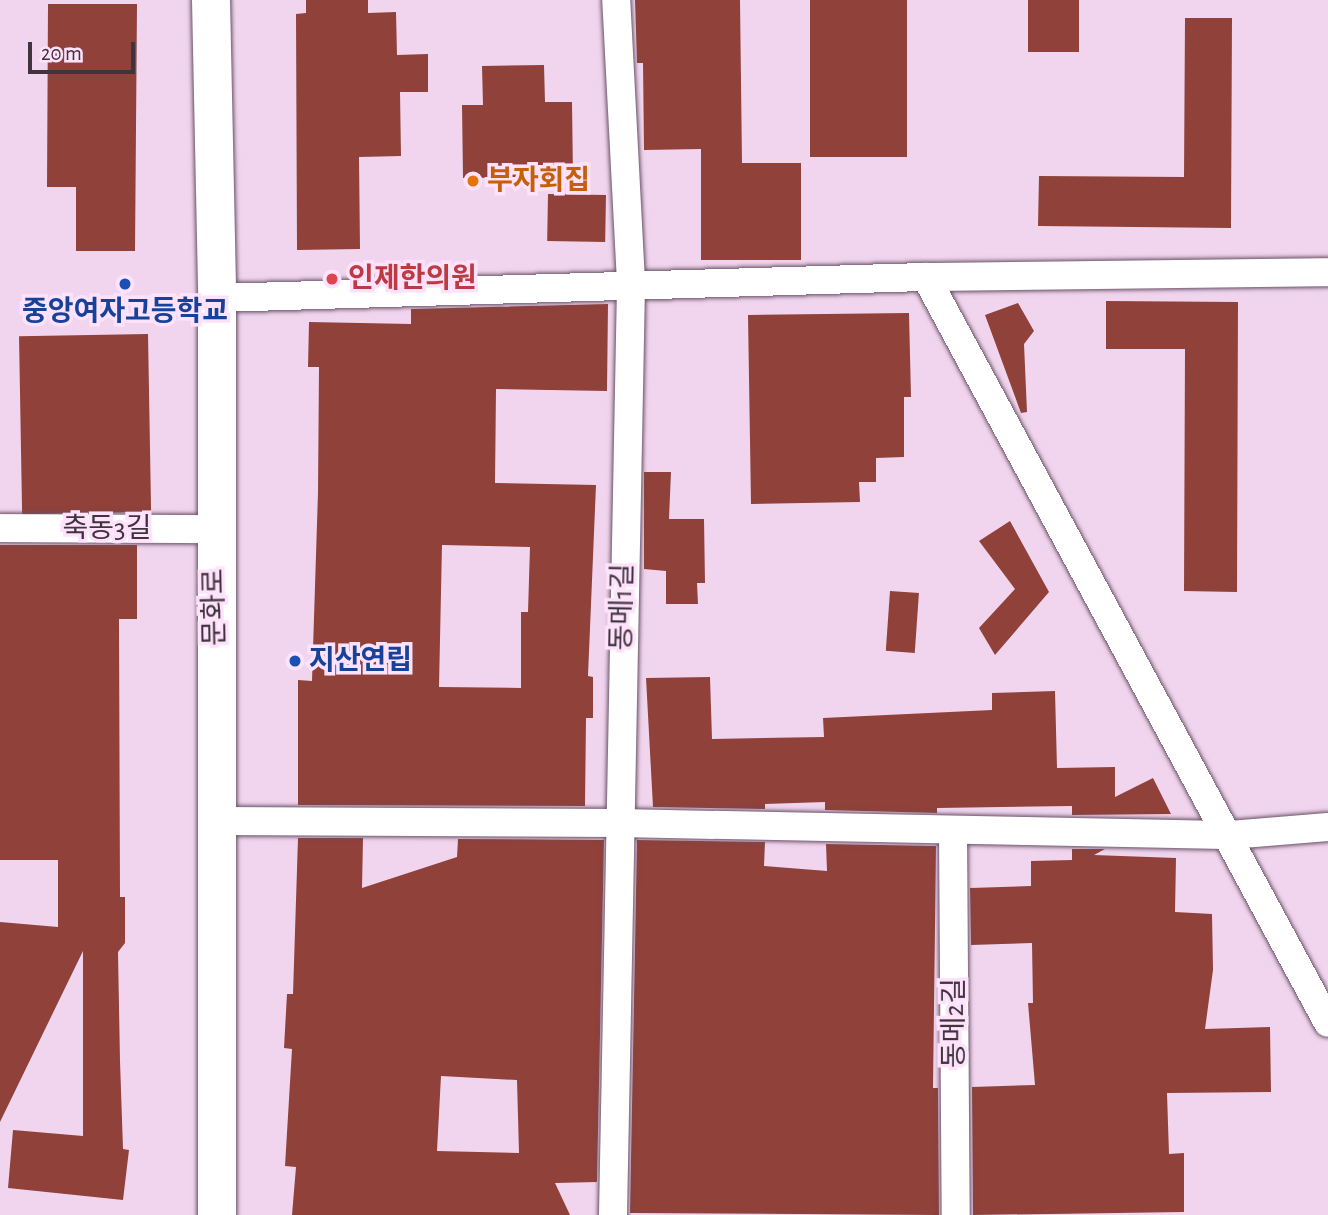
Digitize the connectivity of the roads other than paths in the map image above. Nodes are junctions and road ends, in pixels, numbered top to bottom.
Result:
1 (211, 0) edge
2 (616, 0) edge
3 (1328, 272) edge
4 (926, 277) junction
5 (631, 282) junction
6 (217, 298) junction
7 (0, 528) edge
8 (214, 529) junction
9 (218, 821) junction
10 (619, 823) junction
11 (1328, 827) edge
12 (953, 831) junction
13 (1230, 835) junction
14 (1328, 1023) edge
15 (217, 1215) edge
16 (613, 1215) edge
17 (956, 1215) edge

1 - 6 street, 문화로
2 - 5 street, 동메1길
3 - 4 street
4 - 5 street
4 - 13 street
5 - 6 street
5 - 10 street, 동메1길
6 - 8 street, 문화로
7 - 8 street, 축동3길
8 - 9 street, 문화로
9 - 10 street
9 - 15 street, 문화로
10 - 12 street
10 - 16 street, 동메1길
11 - 13 street
12 - 13 street
12 - 17 street, 동메2길
13 - 14 street

